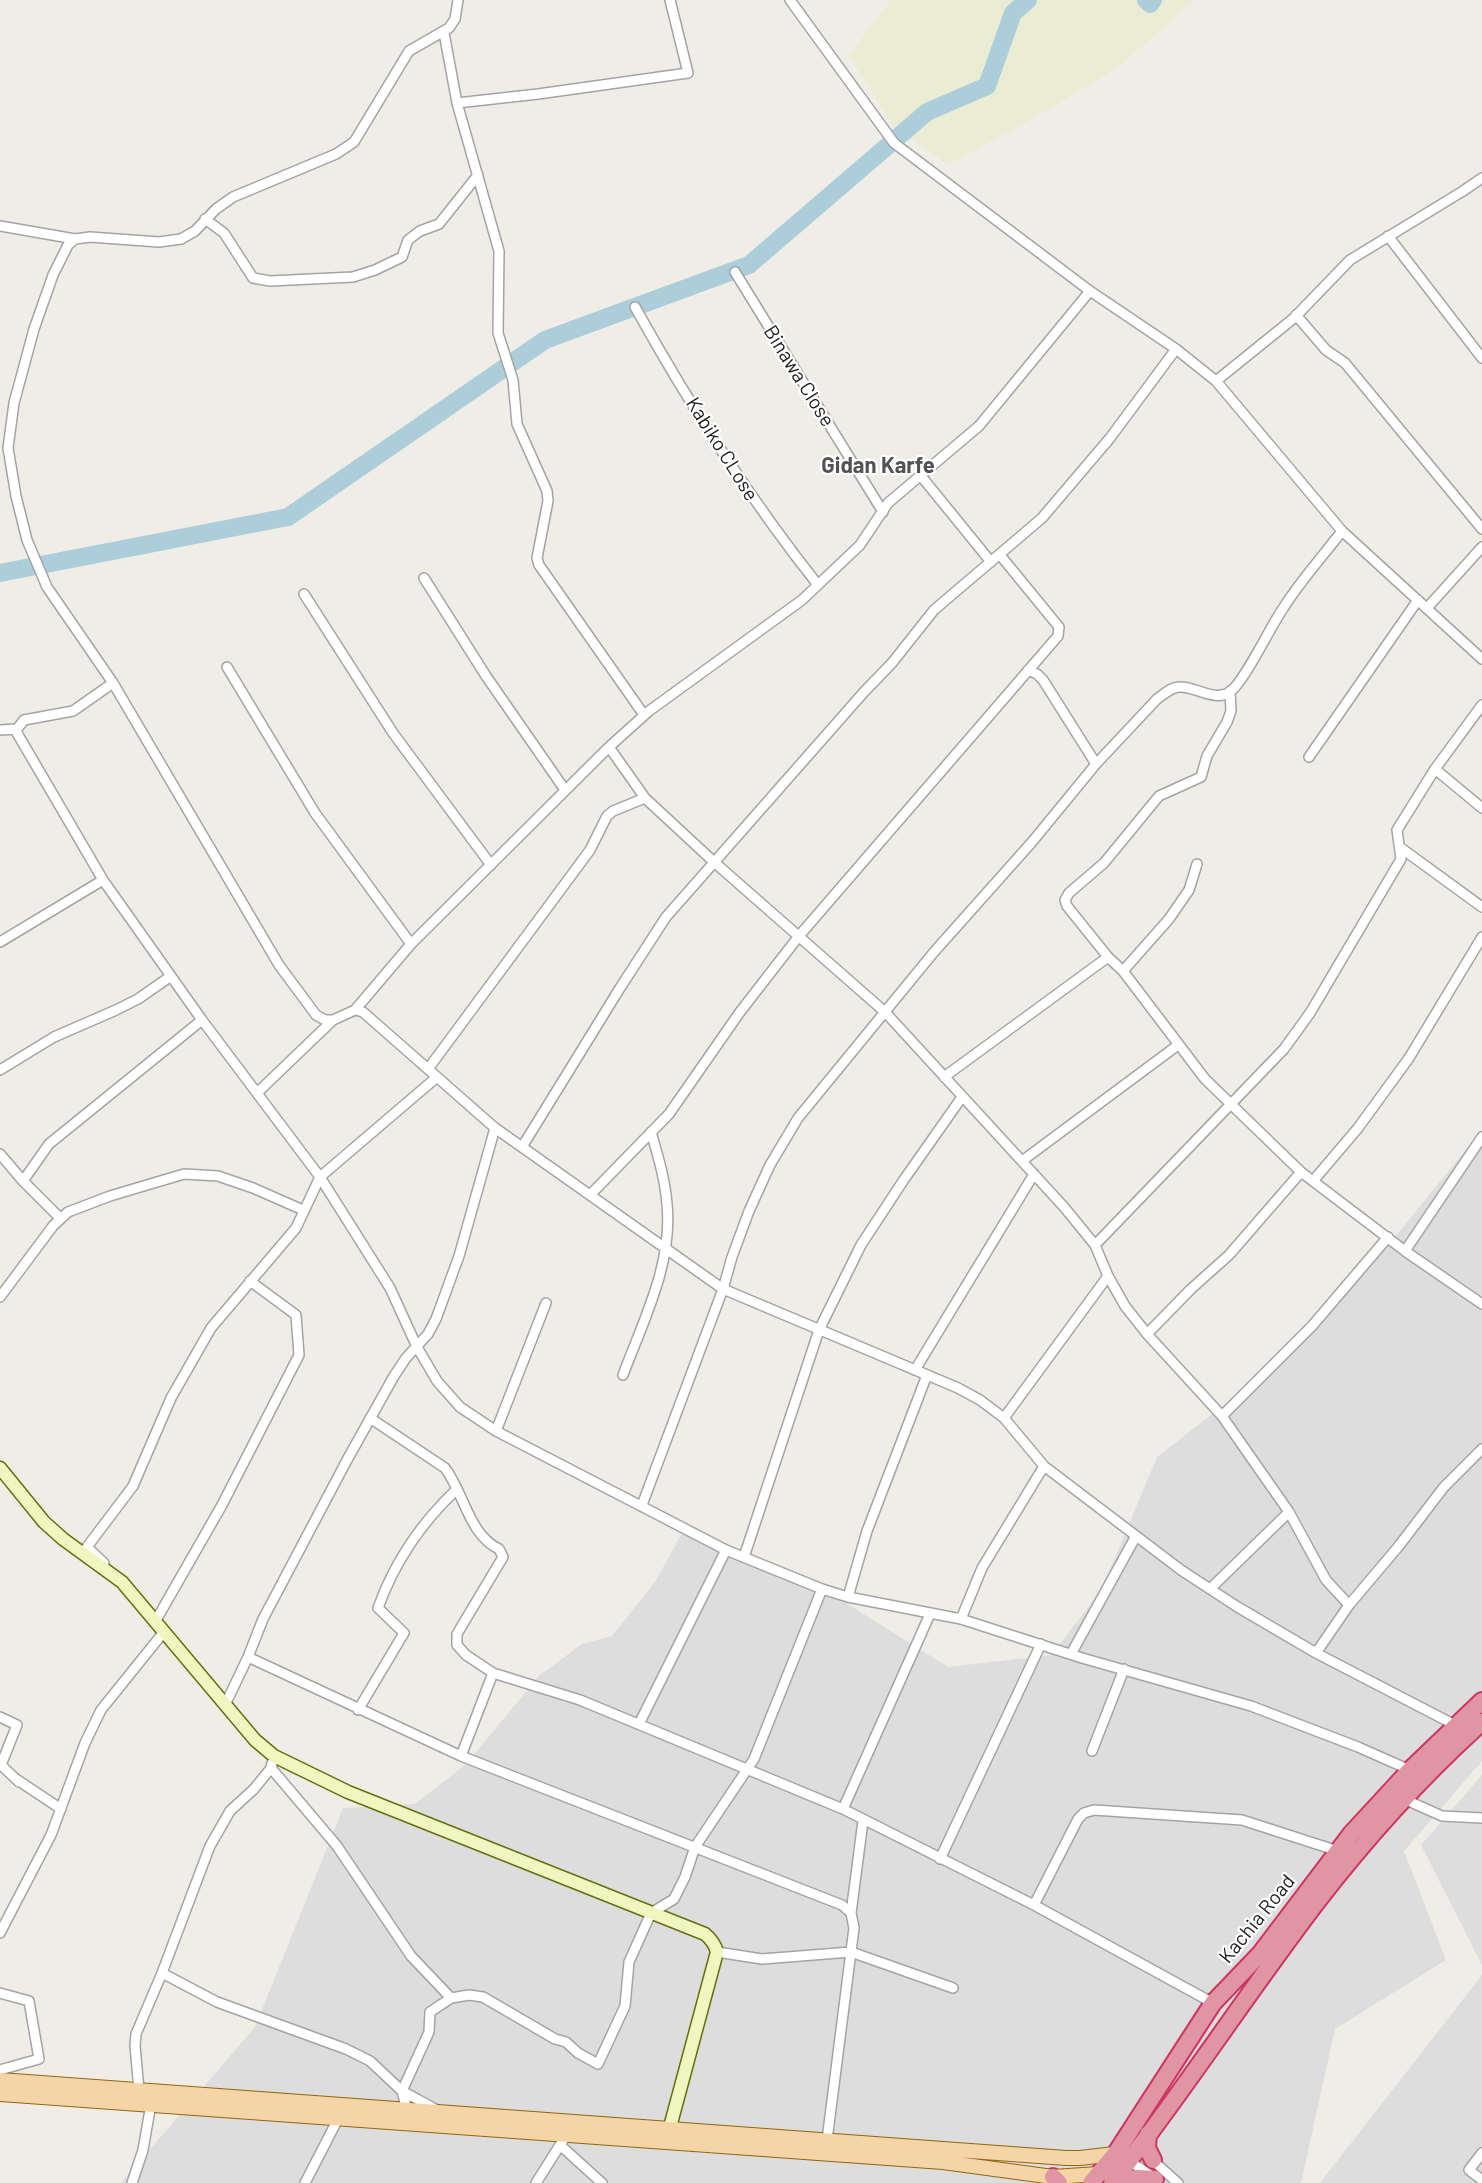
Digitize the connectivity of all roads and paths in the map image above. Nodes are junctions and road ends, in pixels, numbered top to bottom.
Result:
1 (458, 0) edge
2 (670, 0) edge
3 (790, 0) edge
4 (444, 33) junction
5 (457, 103) junction
6 (478, 175) junction
7 (1482, 178) edge
8 (206, 219) junction
9 (0, 226) edge
10 (1388, 237) junction
11 (75, 238) junction
12 (735, 272) dead end
13 (1090, 291) junction
14 (635, 307) dead end
15 (1296, 315) junction
16 (1176, 349) junction
17 (1482, 358) edge
18 (1216, 381) junction
19 (4, 448) edge
20 (921, 476) junction
21 (882, 512) junction
22 (1482, 529) edge
23 (1342, 531) junction
24 (1482, 547) edge
25 (1000, 555) junction
26 (991, 562) junction
27 (424, 578) dead end
28 (818, 585) junction
29 (304, 594) dead end
30 (1418, 600) junction
31 (1427, 608) junction
32 (1482, 659) edge
33 (227, 667) dead end
34 (1028, 670) junction
35 (114, 683) junction
36 (1230, 691) junction
37 (1482, 705) edge
38 (644, 715) junction
39 (17, 729) junction
40 (0, 730) edge
41 (609, 747) junction
42 (1309, 757) dead end
43 (1096, 764) junction
44 (1435, 769) junction
45 (565, 790) junction
46 (645, 798) junction
47 (1482, 808) edge
48 (1401, 848) junction
49 (714, 862) junction
50 (1197, 864) dead end
51 (490, 865) junction
52 (103, 880) junction
53 (1482, 907) edge
54 (799, 936) junction
55 (1482, 937) edge
56 (0, 942) edge
57 (411, 944) junction
58 (1108, 957) junction
59 (1123, 971) junction
60 (171, 976) junction
61 (355, 1010) junction
62 (885, 1012) junction
63 (202, 1020) junction
64 (333, 1020) junction
65 (1178, 1045) junction
66 (428, 1069) junction
67 (0, 1070) edge
68 (437, 1077) junction
69 (944, 1077) junction
70 (257, 1093) junction
71 (962, 1097) junction
72 (1231, 1105) junction
73 (495, 1128) junction
74 (651, 1132) junction
75 (1482, 1137) edge
76 (522, 1147) junction
77 (0, 1154) edge
78 (1022, 1161) junction
79 (1301, 1172) junction
80 (1034, 1174) junction
81 (320, 1177) junction
82 (23, 1181) junction
83 (1313, 1181) junction
84 (590, 1195) junction
85 (303, 1210) junction
86 (60, 1218) junction
87 (1388, 1237) junction
88 (1095, 1245) junction
89 (665, 1249) junction
90 (1405, 1251) junction
91 (1108, 1276) junction
92 (250, 1281) junction
93 (723, 1289) junction
94 (0, 1297) edge
95 (546, 1303) dead end
96 (1482, 1304) edge
97 (819, 1330) junction
98 (1147, 1334) junction
99 (417, 1347) junction
100 (915, 1370) junction
101 (623, 1375) dead end
102 (927, 1375) junction
103 (1222, 1416) junction
104 (370, 1418) junction
105 (1004, 1418) junction
106 (496, 1431) junction
107 (1482, 1449) edge
108 (1044, 1466) junction
109 (1, 1471) edge
110 (457, 1489) junction
111 (642, 1505) junction
112 (1289, 1512) junction
113 (1136, 1536) junction
114 (726, 1550) junction
115 (744, 1557) junction
116 (122, 1582) junction
117 (822, 1589) junction
118 (1210, 1589) junction
119 (848, 1597) junction
120 (1349, 1605) junction
121 (930, 1614) junction
122 (961, 1619) junction
123 (155, 1622) junction
124 (163, 1633) junction
125 (1041, 1644) junction
126 (1316, 1653) junction
127 (1071, 1654) junction
128 (248, 1657) junction
129 (1124, 1669) junction
130 (493, 1673) junction
131 (1482, 1701) edge
132 (225, 1705) junction
133 (358, 1710) junction
134 (0, 1717) edge
135 (1482, 1722) edge
136 (639, 1724) junction
137 (1455, 1725) junction
138 (1092, 1751) dead end
139 (461, 1756) junction
140 (273, 1762) junction
141 (747, 1769) junction
142 (1410, 1770) junction
143 (0, 1772) edge
144 (19, 1782) junction
145 (1404, 1799) junction
146 (61, 1809) junction
147 (843, 1809) junction
148 (1482, 1818) edge
149 (863, 1821) junction
150 (695, 1847) junction
151 (1338, 1851) junction
152 (940, 1858) junction
153 (1034, 1905) junction
154 (651, 1913) junction
155 (851, 1913) junction
156 (0, 1933) edge
157 (717, 1952) junction
158 (851, 1952) junction
159 (162, 1973) junction
160 (953, 1988) dead end
161 (0, 1993) edge
162 (451, 1998) junction
163 (1213, 2003) junction
164 (0, 2070) edge
165 (0, 2080) edge
166 (139, 2090) junction
167 (402, 2091) junction
168 (76, 2092) junction
169 (0, 2094) edge
170 (151, 2104) junction
171 (407, 2110) junction
172 (441, 2112) junction
173 (339, 2117) junction
174 (670, 2127) junction
175 (1148, 2134) junction
176 (564, 2140) junction
177 (827, 2140) junction
178 (1482, 2153) edge
179 (1126, 2155) junction
180 (1153, 2160) junction
181 (1056, 2180) edge
182 (1164, 2180) edge
183 (1482, 2180) edge
184 (1104, 2181) edge
185 (132, 2183) edge
186 (305, 2183) edge
187 (536, 2183) edge
188 (602, 2183) edge
189 (1179, 2183) edge

1 - 4 street
2 - 5 street
3 - 13 street
4 - 5 street
4 - 8 street
5 - 6 street
6 - 8 street
6 - 38 street
7 - 10 street
8 - 11 street
9 - 11 street
10 - 15 street
10 - 17 street
11 - 19 street
12 - 21 street, Binawa Close
13 - 16 street
13 - 20 street
14 - 28 street, Kabiko CLose
15 - 18 street
15 - 22 street
16 - 18 street
16 - 25 street
18 - 23 street
19 - 35 street
20 - 21 street
20 - 26 street
21 - 28 street
23 - 30 street
23 - 36 street
24 - 31 street
25 - 26 street
25 - 34 street
26 - 49 street
27 - 45 street
28 - 38 street
29 - 51 street
30 - 31 street
30 - 42 street
31 - 32 street
33 - 57 street
34 - 43 street
34 - 54 street
35 - 39 street
35 - 64 street
36 - 43 street
36 - 58 street
37 - 44 street
38 - 41 street
39 - 40 street
39 - 52 street
41 - 45 street
41 - 46 street
43 - 62 street
44 - 47 street
44 - 48 street
45 - 51 street
46 - 49 street
46 - 66 street
48 - 53 street
48 - 72 street
49 - 54 street
49 - 76 street
50 - 59 street
51 - 57 street
52 - 56 street
52 - 60 street
54 - 62 street
54 - 74 street
55 - 83 street
57 - 61 street
58 - 59 street
58 - 69 street
59 - 65 street
60 - 63 street
60 - 67 street
61 - 64 street
61 - 66 street
62 - 69 street
62 - 93 street
63 - 70 street
63 - 82 street
64 - 70 street
65 - 72 street
65 - 78 street
66 - 68 street
68 - 73 street
68 - 81 street
69 - 71 street
70 - 81 street
71 - 78 street
71 - 97 street
72 - 79 street
72 - 88 street
73 - 76 street
73 - 99 street
74 - 84 street
74 - 89 street
75 - 90 street
76 - 84 street
77 - 82 street
78 - 80 street
79 - 83 street
79 - 98 street
80 - 88 street
80 - 100 street
81 - 85 street
81 - 99 street
82 - 86 street
83 - 87 street
84 - 89 street
85 - 86 street
85 - 92 street
86 - 94 street
87 - 90 street
87 - 103 street
88 - 91 street
89 - 93 street
89 - 101 street
90 - 96 street
91 - 98 street
91 - 105 street
92 - 116 street
92 - 123 street
93 - 97 street
93 - 111 street
95 - 106 street
97 - 100 street
97 - 115 street
98 - 103 street
99 - 104 street
99 - 106 street
100 - 102 street
102 - 105 street
102 - 119 street
103 - 112 street
104 - 110 street
104 - 128 street
105 - 108 street
106 - 111 street
107 - 120 street
108 - 113 street
108 - 122 street
109 - 116 street
110 - 130 street
110 - 133 street
111 - 114 street
112 - 118 street
112 - 120 street
113 - 118 street
113 - 127 street
114 - 115 street
114 - 136 street
115 - 117 street
116 - 123 street
117 - 119 street
117 - 141 street
118 - 126 street
119 - 121 street
120 - 126 street
121 - 122 street
121 - 147 street
122 - 125 street
123 - 124 street
124 - 132 street
124 - 146 street
125 - 127 street
125 - 152 street
126 - 137 street
127 - 129 street
128 - 132 street
128 - 133 street
129 - 138 street
129 - 142 street
130 - 136 street
130 - 139 street
131 - 137 highway, Kachia Road
132 - 140 street
133 - 139 street
134 - 144 street
135 - 145 highway, Kachia Road
136 - 141 street
137 - 142 highway, Kachia Road
139 - 150 street
140 - 154 street
140 - 159 street
140 - 162 street
141 - 147 street
141 - 150 street
142 - 151 highway, Kachia Road
143 - 144 street
144 - 146 street
145 - 148 street
145 - 175 highway, Kachia Road
146 - 156 street
147 - 149 street
149 - 152 street
149 - 155 street
150 - 154 street
150 - 155 street
151 - 153 street
151 - 163 highway, Kachia Road
152 - 153 street
153 - 163 street
154 - 157 street
154 - 162 street
155 - 158 street
157 - 158 street
157 - 174 street
158 - 160 street
158 - 177 street
159 - 166 street
159 - 167 street
161 - 164 street
162 - 167 street
163 - 179 highway, Kachia Road
165 - 168 main road
166 - 168 main road
166 - 171 main road
167 - 171 street
167 - 172 street
168 - 169 main road
168 - 170 main road
170 - 173 main road
170 - 185 street
171 - 172 main road
172 - 174 main road
173 - 176 main road
173 - 186 street
174 - 177 main road
175 - 179 highway, Kachia Road
175 - 180 highway
176 - 181 main road
176 - 187 street
176 - 188 street
177 - 179 main road
178 - 183 street
179 - 180 street
179 - 182 street
179 - 184 highway, Kachia Road
180 - 182 street
181 - 184 main road
182 - 184 highway
182 - 189 street

